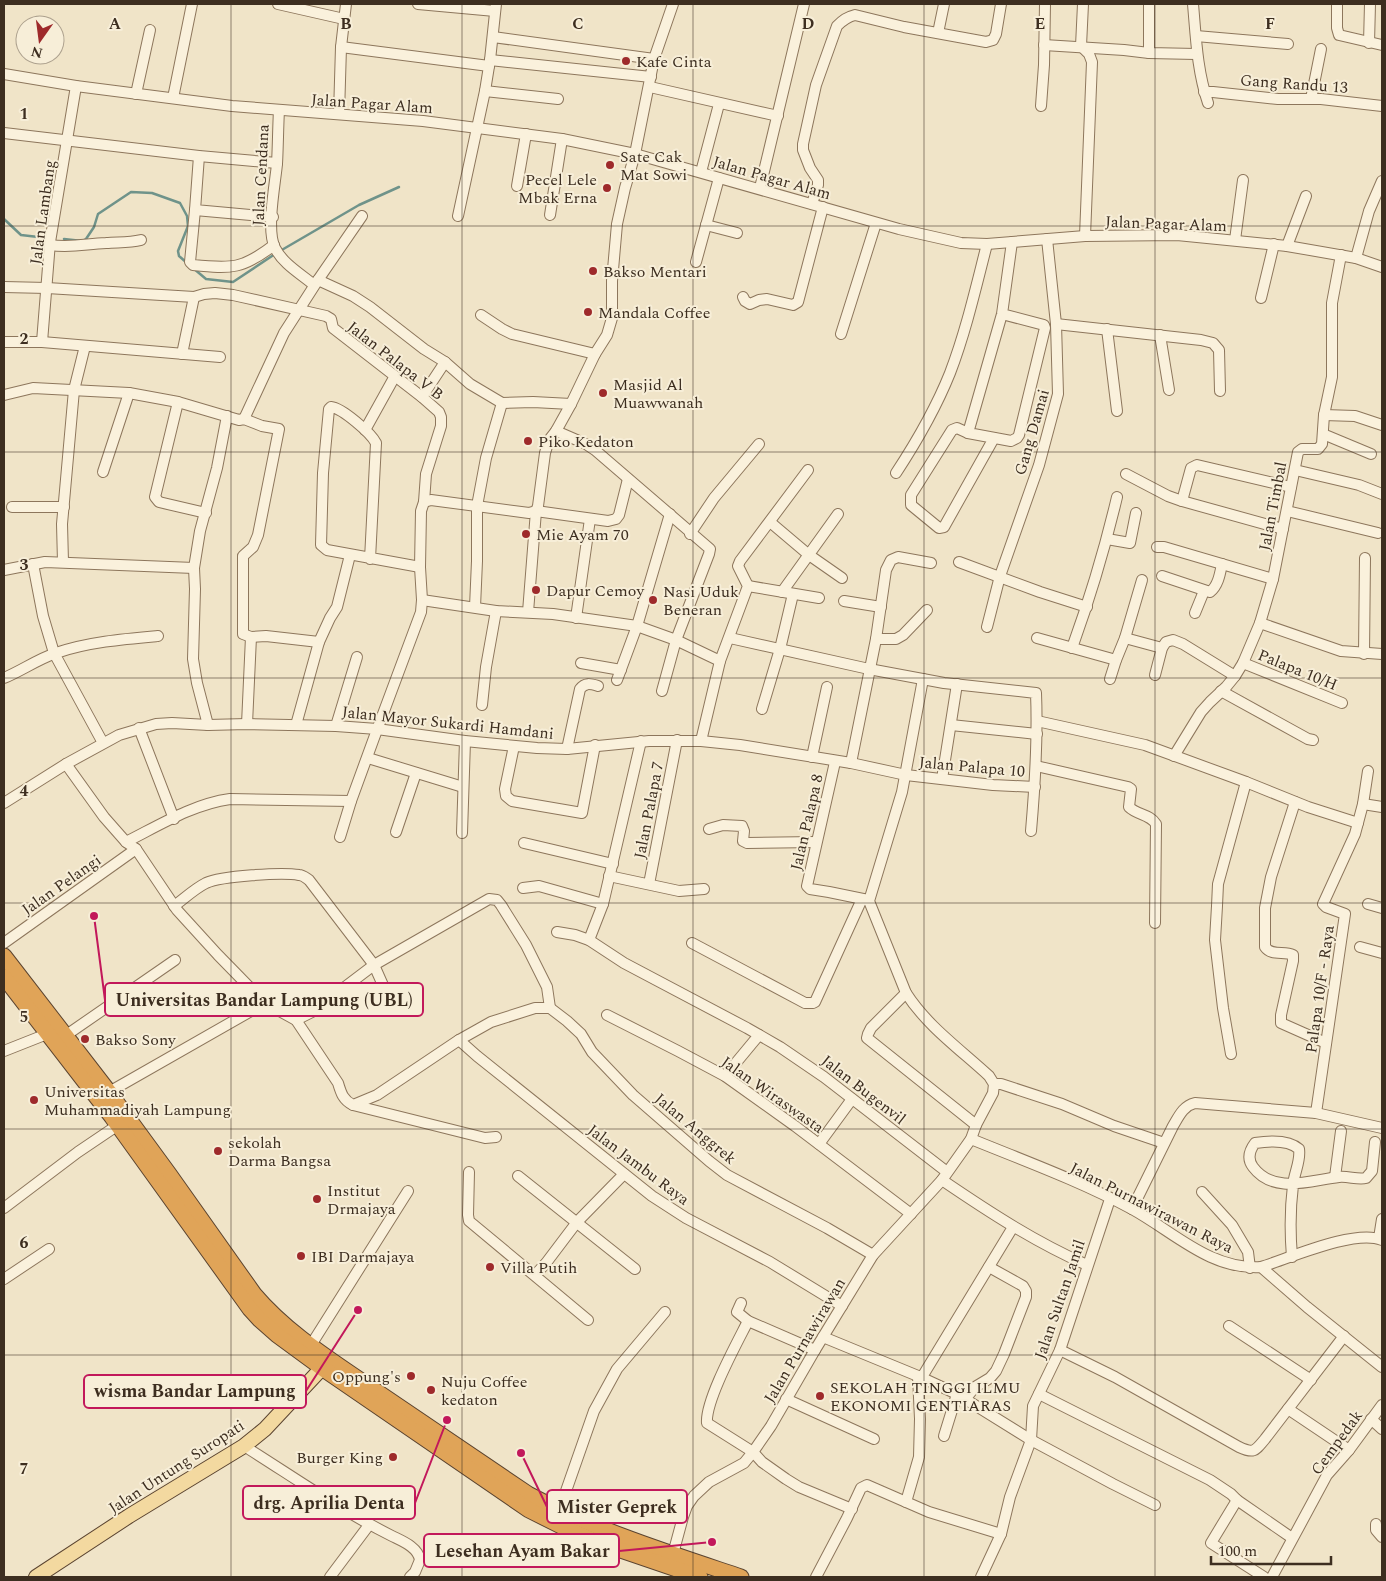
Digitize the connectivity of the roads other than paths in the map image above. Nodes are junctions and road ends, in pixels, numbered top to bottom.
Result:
1 (192, 4) edge
2 (278, 4) edge
3 (346, 4) edge
4 (418, 4) edge
5 (673, 4) edge
6 (804, 4) edge
7 (944, 4) edge
8 (1000, 4) edge
9 (1046, 4) edge
10 (1083, 4) edge
11 (1149, 4) edge
12 (1193, 4) edge
13 (1336, 4) edge
14 (1370, 4) edge
15 (495, 8) edge
16 (344, 19) junction
17 (150, 30) dead end
18 (938, 33) junction
19 (1196, 36) junction
20 (493, 37) junction
21 (1369, 43) junction
22 (1288, 44) dead end
23 (1044, 45) junction
24 (1382, 45) edge
25 (1081, 46) junction
26 (341, 47) junction
27 (1321, 49) dead end
28 (1149, 53) junction
29 (1196, 54) junction
30 (654, 59) junction
31 (490, 63) junction
32 (4, 74) edge
33 (650, 82) junction
34 (76, 86) junction
35 (485, 91) junction
36 (1204, 92) junction
37 (136, 94) junction
38 (173, 98) junction
39 (558, 99) dead end
40 (1311, 99) junction
41 (1208, 103) dead end
42 (719, 104) junction
43 (1041, 106) dead end
44 (1382, 106) edge
45 (279, 110) junction
46 (339, 114) junction
47 (778, 116) junction
48 (477, 127) junction
49 (4, 133) edge
50 (526, 134) junction
51 (562, 139) junction
52 (68, 140) junction
53 (635, 154) junction
54 (199, 156) junction
55 (277, 163) junction
56 (701, 172) junction
57 (719, 178) junction
58 (1243, 180) dead end
59 (1382, 181) edge
60 (517, 186) dead end
61 (760, 188) junction
62 (1306, 196) dead end
63 (812, 204) junction
64 (823, 207) junction
65 (195, 210) junction
66 (550, 215) dead end
67 (362, 216) dead end
68 (458, 216) dead end
69 (273, 217) junction
70 (876, 223) junction
71 (706, 225) junction
72 (737, 233) dead end
73 (1085, 236) junction
74 (1047, 239) junction
75 (141, 240) dead end
76 (1234, 240) junction
77 (51, 241) junction
78 (1012, 242) junction
79 (988, 244) junction
80 (1274, 244) junction
81 (1288, 246) junction
82 (275, 248) junction
83 (1341, 255) junction
84 (1356, 258) junction
85 (696, 262) dead end
86 (1382, 267) edge
87 (316, 282) junction
88 (4, 287) edge
89 (47, 288) junction
90 (743, 297) dead end
91 (194, 298) junction
92 (1261, 298) dead end
93 (297, 310) junction
94 (482, 314) dead end
95 (1002, 314) junction
96 (1056, 324) junction
97 (1107, 329) junction
98 (841, 334) dead end
99 (1160, 335) junction
100 (4, 342) edge
101 (42, 342) junction
102 (85, 346) junction
103 (182, 354) junction
104 (595, 354) junction
105 (220, 357) dead end
106 (445, 362) junction
107 (395, 376) junction
108 (74, 390) junction
109 (1169, 390) dead end
110 (1220, 391) dead end
111 (129, 393) junction
112 (4, 395) edge
113 (422, 397) junction
114 (178, 402) junction
115 (502, 403) junction
116 (571, 404) junction
117 (1117, 411) dead end
118 (1324, 414) junction
119 (227, 416) junction
120 (244, 419) junction
121 (1382, 426) edge
122 (365, 430) junction
123 (556, 431) junction
124 (968, 433) junction
125 (1323, 434) junction
126 (994, 438) junction
127 (759, 444) dead end
128 (1371, 454) dead end
129 (808, 470) dead end
130 (1295, 470) junction
131 (103, 472) dead end
132 (896, 473) dead end
133 (1126, 474) dead end
134 (628, 479) junction
135 (1291, 487) junction
136 (1382, 494) edge
137 (1116, 497) dead end
138 (1182, 501) junction
139 (424, 502) junction
140 (477, 506) junction
141 (12, 507) dead end
142 (64, 508) junction
143 (536, 511) junction
144 (1287, 511) junction
145 (206, 513) junction
146 (1136, 513) dead end
147 (670, 514) junction
148 (838, 514) dead end
149 (590, 519) junction
150 (770, 522) junction
151 (1283, 529) junction
152 (1378, 533) dead end
153 (690, 534) junction
154 (1107, 539) junction
155 (1157, 547) dead end
156 (809, 554) junction
157 (350, 555) junction
158 (1365, 558) dead end
159 (370, 559) junction
160 (62, 562) junction
161 (959, 562) dead end
162 (931, 563) dead end
163 (33, 564) junction
164 (1222, 564) junction
165 (420, 567) junction
166 (194, 568) junction
167 (4, 570) edge
168 (1000, 576) junction
169 (1162, 576) dead end
170 (842, 578) dead end
171 (1142, 580) dead end
172 (1273, 580) junction
173 (748, 586) junction
174 (1204, 591) junction
175 (782, 592) junction
176 (793, 594) junction
177 (819, 598) dead end
178 (422, 600) junction
179 (844, 601) dead end
180 (475, 607) junction
181 (881, 607) junction
182 (1087, 607) junction
183 (927, 610) dead end
184 (496, 611) junction
185 (528, 612) junction
186 (1194, 613) dead end
187 (576, 618) junction
188 (1260, 623) junction
189 (637, 626) junction
190 (987, 628) dead end
191 (158, 636) dead end
192 (251, 637) junction
193 (730, 638) junction
194 (1037, 638) dead end
195 (1125, 638) junction
196 (876, 639) junction
197 (676, 640) junction
198 (318, 642) junction
199 (1072, 648) junction
200 (1162, 648) junction
201 (780, 649) junction
202 (54, 653) junction
203 (1364, 654) junction
204 (1382, 654) edge
205 (357, 657) dead end
206 (1116, 660) junction
207 (720, 661) junction
208 (581, 663) dead end
209 (1243, 663) junction
210 (869, 669) junction
211 (1155, 675) dead end
212 (1235, 676) junction
213 (4, 678) edge
214 (923, 679) junction
215 (1110, 679) dead end
216 (956, 684) junction
217 (598, 686) dead end
218 (827, 687) dead end
219 (662, 691) dead end
220 (1221, 691) junction
221 (1342, 703) dead end
222 (482, 705) dead end
223 (762, 709) dead end
224 (1038, 721) junction
225 (247, 724) junction
226 (208, 725) junction
227 (296, 725) junction
228 (951, 725) junction
229 (336, 726) junction
230 (139, 728) junction
231 (377, 729) junction
232 (1037, 734) junction
233 (677, 740) junction
234 (1313, 740) dead end
235 (465, 741) junction
236 (641, 741) junction
237 (700, 741) junction
238 (103, 743) junction
239 (595, 745) junction
240 (514, 746) junction
241 (567, 749) junction
242 (1174, 756) junction
243 (812, 757) junction
244 (368, 758) junction
245 (835, 762) junction
246 (851, 763) junction
247 (66, 764) junction
248 (1036, 766) junction
249 (1368, 771) dead end
250 (416, 773) junction
251 (906, 775) junction
252 (942, 779) junction
253 (1246, 782) junction
254 (463, 787) junction
255 (1035, 787) junction
256 (351, 801) junction
257 (1295, 802) junction
258 (4, 803) edge
259 (1363, 804) junction
260 (1382, 808) edge
261 (174, 819) junction
262 (1358, 823) junction
263 (709, 829) dead end
264 (1031, 831) dead end
265 (396, 832) dead end
266 (462, 833) dead end
267 (340, 837) dead end
268 (126, 842) junction
269 (816, 842) junction
270 (524, 843) dead end
271 (136, 849) junction
272 (613, 864) junction
273 (609, 876) junction
274 (649, 884) junction
275 (523, 888) dead end
276 (704, 889) dead end
277 (866, 900) junction
278 (603, 904) junction
279 (1368, 904) dead end
280 (174, 906) junction
281 (1382, 908) edge
282 (1155, 923) dead end
283 (558, 932) dead end
284 (588, 940) junction
285 (4, 943) edge
286 (692, 943) dead end
287 (1360, 947) dead end
288 (1382, 952) edge
289 (4, 956) edge
290 (175, 960) dead end
291 (374, 965) junction
292 (4, 978) edge
293 (906, 993) junction
294 (265, 1003) junction
295 (418, 1005) dead end
296 (550, 1008) junction
297 (607, 1015) dead end
298 (296, 1020) junction
299 (48, 1034) junction
300 (759, 1035) junction
301 (65, 1036) junction
302 (459, 1040) junction
303 (1326, 1043) junction
304 (4, 1051) edge
305 (1231, 1054) dead end
306 (725, 1076) junction
307 (994, 1084) junction
308 (109, 1092) junction
309 (852, 1099) junction
310 (353, 1105) junction
311 (1316, 1113) junction
312 (118, 1125) junction
313 (976, 1125) junction
314 (1382, 1128) edge
315 (1341, 1131) dead end
316 (496, 1137) dead end
317 (971, 1139) junction
318 (1375, 1142) dead end
319 (1164, 1143) junction
320 (819, 1144) junction
321 (469, 1172) dead end
322 (624, 1174) junction
323 (518, 1176) dead end
324 (944, 1176) junction
325 (1335, 1177) junction
326 (1293, 1183) junction
327 (408, 1191) dead end
328 (1202, 1192) dead end
329 (1110, 1199) junction
330 (4, 1208) edge
331 (1132, 1209) junction
332 (188, 1212) junction
333 (911, 1214) junction
334 (1382, 1219) edge
335 (577, 1222) junction
336 (1013, 1227) junction
337 (1381, 1239) edge
338 (49, 1249) dead end
339 (873, 1255) junction
340 (1292, 1257) junction
341 (1087, 1265) junction
342 (989, 1267) junction
343 (1250, 1268) junction
344 (1261, 1268) junction
345 (635, 1269) dead end
346 (535, 1276) junction
347 (4, 1279) edge
348 (741, 1303) dead end
349 (842, 1306) junction
350 (665, 1312) dead end
351 (588, 1320) dead end
352 (748, 1321) junction
353 (1228, 1326) dead end
354 (1344, 1336) junction
355 (823, 1337) junction
356 (311, 1345) junction
357 (815, 1350) junction
358 (1060, 1350) junction
359 (322, 1368) junction
360 (1382, 1368) edge
361 (920, 1376) junction
362 (1311, 1380) junction
363 (1039, 1394) junction
364 (372, 1395) junction
365 (962, 1396) junction
366 (786, 1399) junction
367 (1382, 1405) edge
368 (1288, 1409) junction
369 (1371, 1419) junction
370 (1382, 1429) edge
371 (944, 1436) dead end
372 (874, 1439) dead end
373 (1031, 1440) junction
374 (244, 1446) junction
375 (1349, 1450) junction
376 (753, 1452) junction
377 (493, 1478) junction
378 (1237, 1500) junction
379 (906, 1502) junction
380 (1155, 1505) dead end
381 (852, 1509) junction
382 (559, 1511) junction
383 (1376, 1524) dead end
384 (369, 1525) junction
385 (1001, 1534) junction
386 (1382, 1537) edge
387 (1292, 1538) junction
388 (673, 1554) junction
389 (36, 1577) edge
390 (330, 1577) edge
391 (410, 1577) edge
392 (700, 1577) edge
393 (740, 1577) edge
394 (816, 1577) edge
395 (981, 1577) edge
396 (1264, 1577) edge
397 (1272, 1577) edge

1 - 38 street
2 - 16 street
3 - 16 street
4 - 15 street
5 - 30 street
6 - 47 street
7 - 18 street
8 - 18 street
9 - 23 street
10 - 25 street
11 - 28 street
12 - 19 street
13 - 21 street
14 - 21 street
15 - 20 street
16 - 26 street
17 - 37 street
18 - 63 street
19 - 22 street
19 - 29 street
20 - 30 street
20 - 31 street
21 - 24 street
23 - 25 street
23 - 43 street
25 - 28 street
25 - 73 street
26 - 31 street
26 - 46 street
27 - 40 street
28 - 29 street
29 - 36 street
30 - 33 street
31 - 33 street
31 - 35 street
32 - 34 street, Jalan Pagar Alam
33 - 42 street
33 - 53 street
34 - 37 street, Jalan Pagar Alam
34 - 52 street, Jalan Lambang
35 - 39 street
35 - 48 street
36 - 40 street, Gang Randu 13
36 - 41 street
37 - 38 street, Jalan Pagar Alam
38 - 45 street, Jalan Pagar Alam
40 - 44 street, Gang Randu 13
42 - 47 street
42 - 56 street
45 - 46 street, Jalan Pagar Alam
45 - 55 street, Jalan Cendana
46 - 48 street, Jalan Pagar Alam
47 - 61 street
48 - 50 street, Jalan Pagar Alam
48 - 68 street
49 - 52 street
50 - 51 street, Jalan Pagar Alam
50 - 60 street
51 - 53 street, Jalan Pagar Alam
51 - 66 street
52 - 54 street
52 - 77 street, Jalan Lambang
53 - 56 street, Jalan Pagar Alam
53 - 104 street
54 - 55 street
54 - 65 street
55 - 69 street, Jalan Cendana
56 - 57 street, Jalan Pagar Alam
57 - 61 street, Jalan Pagar Alam
57 - 71 street
58 - 76 street
59 - 84 street
61 - 63 street, Jalan Pagar Alam
62 - 81 street
63 - 64 street, Jalan Pagar Alam
64 - 70 street, Jalan Pagar Alam
64 - 90 street
65 - 69 street
65 - 82 street
67 - 87 street
69 - 82 street, Jalan Cendana
70 - 79 street, Jalan Pagar Alam
70 - 98 street
71 - 72 street
71 - 85 street
73 - 74 street, Jalan Pagar Alam
73 - 76 street, Jalan Pagar Alam
74 - 78 street, Jalan Pagar Alam
74 - 96 street, Gang Damai
75 - 77 street
76 - 80 street, Jalan Pagar Alam
77 - 89 street, Jalan Lambang
78 - 79 street, Jalan Pagar Alam
78 - 95 street
79 - 132 street
80 - 81 street, Jalan Pagar Alam
80 - 92 street
81 - 83 street, Jalan Pagar Alam
82 - 87 street
83 - 84 street, Jalan Pagar Alam
83 - 118 street
84 - 86 street, Jalan Pagar Alam
87 - 93 street
87 - 106 street
88 - 89 street
89 - 91 street
89 - 101 street, Jalan Lambang
91 - 93 street
91 - 103 street
93 - 107 street, Jalan Palapa V B
93 - 120 street
94 - 104 street
95 - 124 street
95 - 126 street
96 - 97 street
96 - 168 street, Gang Damai
97 - 99 street
97 - 117 street
99 - 109 street
99 - 110 street
100 - 101 street
101 - 102 street
102 - 103 street
102 - 108 street
103 - 105 street
104 - 116 street
106 - 113 street
106 - 115 street
107 - 113 street, Jalan Palapa V B
107 - 122 street
108 - 111 street
108 - 112 street
108 - 142 street
111 - 114 street
111 - 131 street
113 - 139 street, Jalan Palapa V B
114 - 119 street
114 - 145 street
115 - 116 street
115 - 140 street
116 - 123 street
118 - 121 street
118 - 125 street
119 - 120 street
119 - 145 street
120 - 192 street
122 - 157 street
122 - 159 street
123 - 134 street
123 - 143 street
124 - 126 street
124 - 126 street
125 - 128 street
125 - 130 street, Jalan Timbal
127 - 153 street
129 - 150 street
130 - 135 street, Jalan Timbal
130 - 136 street
133 - 138 street
134 - 147 street
134 - 149 street
135 - 138 street
135 - 144 street, Jalan Timbal
137 - 154 street
138 - 151 street
139 - 140 street
139 - 165 street
140 - 143 street
140 - 180 street
141 - 142 street
142 - 160 street
143 - 149 street
143 - 185 street
144 - 151 street, Jalan Timbal
144 - 152 street
145 - 166 street
146 - 154 street
147 - 153 street
147 - 189 street
148 - 156 street
149 - 187 street
150 - 156 street
150 - 173 street
151 - 172 street, Jalan Timbal
153 - 197 street
154 - 182 street
155 - 164 street
156 - 170 street
156 - 175 street
157 - 159 street
157 - 198 street
158 - 203 street
159 - 165 street
160 - 163 street
160 - 166 street
161 - 168 street
162 - 181 street
163 - 167 street
163 - 202 street
164 - 172 street
164 - 174 street
165 - 178 street
166 - 226 street
168 - 182 street
168 - 190 street, Gang Damai
169 - 174 street
171 - 195 street
172 - 188 street, Jalan Timbal
173 - 175 street
173 - 193 street
174 - 186 street
175 - 176 street
176 - 177 street
176 - 201 street
178 - 180 street
178 - 231 street
179 - 181 street
180 - 184 street
181 - 196 street
182 - 199 street
183 - 196 street
184 - 185 street
184 - 222 street
185 - 187 street
187 - 189 street
188 - 203 street
188 - 209 street, Jalan Timbal
189 - 197 street
189 - 208 street
191 - 202 street
192 - 198 street
192 - 225 street
193 - 201 street
193 - 207 street
194 - 199 street
195 - 200 street
195 - 206 street
196 - 210 street
197 - 207 street
197 - 219 street
198 - 227 street
199 - 206 street
200 - 211 street
200 - 212 street
201 - 210 street
201 - 223 street
202 - 213 street
202 - 238 street
203 - 204 street
205 - 229 street
206 - 215 street
207 - 237 street
209 - 212 street, Jalan Timbal
209 - 221 street, Palapa 10/H
210 - 214 street
210 - 246 street
212 - 220 street, Jalan Timbal
214 - 216 street
214 - 251 street
216 - 224 street
216 - 228 street
217 - 241 street
218 - 243 street
220 - 234 street
220 - 242 street, Jalan Timbal
224 - 232 street
224 - 242 street
225 - 226 street, Jalan Mayor Sukardi Hamdani
225 - 227 street, Jalan Mayor Sukardi Hamdani
226 - 230 street, Jalan Mayor Sukardi Hamdani
227 - 229 street, Jalan Mayor Sukardi Hamdani
228 - 232 street
228 - 252 street
229 - 231 street, Jalan Mayor Sukardi Hamdani
230 - 238 street, Jalan Mayor Sukardi Hamdani
230 - 261 street
231 - 235 street, Jalan Mayor Sukardi Hamdani
231 - 244 street
232 - 248 street
233 - 236 street, Jalan Mayor Sukardi Hamdani
233 - 237 street, Jalan Mayor Sukardi Hamdani
233 - 274 street, Jalan Palapa 7
235 - 240 street, Jalan Mayor Sukardi Hamdani
235 - 254 street
236 - 239 street, Jalan Mayor Sukardi Hamdani
236 - 272 street
237 - 243 street, Jalan Mayor Sukardi Hamdani
238 - 247 street, Jalan Mayor Sukardi Hamdani
239 - 240 street
239 - 241 street, Jalan Mayor Sukardi Hamdani
240 - 241 street, Jalan Mayor Sukardi Hamdani
242 - 253 street
243 - 245 street, Jalan Mayor Sukardi Hamdani
244 - 250 street
244 - 256 street
245 - 246 street, Jalan Mayor Sukardi Hamdani
245 - 269 street, Jalan Palapa 8
246 - 251 street, Jalan Mayor Sukardi Hamdani
247 - 258 street, Jalan Mayor Sukardi Hamdani
247 - 268 street
248 - 255 street
248 - 282 street
249 - 259 street, Palapa 10/F - Raya
250 - 254 street
250 - 265 street
251 - 252 street, Jalan Palapa 10
251 - 277 street
252 - 255 street, Jalan Palapa 10
253 - 257 street
253 - 305 street
254 - 266 street
255 - 264 street
256 - 261 street
256 - 267 street
257 - 262 street
257 - 303 street
259 - 260 street
259 - 262 street, Palapa 10/F - Raya
261 - 268 street
262 - 303 street, Palapa 10/F - Raya
263 - 269 street
268 - 271 street
269 - 277 street, Jalan Palapa 8
270 - 272 street
271 - 280 street
271 - 285 street, Jalan Pelangi
272 - 273 street
273 - 274 street
273 - 278 street
274 - 276 street
275 - 278 street
277 - 286 street
277 - 293 street
278 - 284 street
279 - 281 street
280 - 291 street
280 - 294 street
283 - 284 street, Jalan Bugenvil
284 - 300 street, Jalan Bugenvil
287 - 288 street
289 - 301 highway
290 - 301 street
291 - 295 street
291 - 296 street
291 - 298 street
292 - 299 highway
293 - 307 street
293 - 313 street
294 - 298 street
294 - 308 street
296 - 302 street
296 - 339 street, Jalan Anggrek
297 - 306 street, Jalan Wiraswasta
298 - 310 street
299 - 304 street
299 - 312 highway
300 - 306 street
300 - 309 street, Jalan Bugenvil
301 - 308 highway
302 - 310 street
302 - 322 street, Jalan Jambu Raya
303 - 311 street, Palapa 10/F - Raya
306 - 320 street, Jalan Wiraswasta
307 - 313 street, Jalan Purnawirawan
307 - 319 street
308 - 332 highway
309 - 320 street
309 - 324 street, Jalan Bugenvil
310 - 316 street
311 - 314 street
311 - 319 street
312 - 330 street
312 - 332 highway
313 - 317 street, Jalan Purnawirawan
315 - 325 street
317 - 324 street, Jalan Purnawirawan
317 - 329 street, Jalan Purnawirawan Raya
318 - 325 street
319 - 331 street
320 - 333 street, Jalan Wiraswasta
321 - 346 street
322 - 335 street
322 - 349 street, Jalan Jambu Raya
323 - 335 street
324 - 333 street, Jalan Purnawirawan
324 - 336 street, Jalan Bugenvil
325 - 326 street
326 - 326 street
326 - 340 street
327 - 356 street
328 - 343 street
329 - 331 street, Jalan Purnawirawan Raya
329 - 341 street, Jalan Sultan Jamil
331 - 343 street, Jalan Purnawirawan Raya
332 - 356 highway
332 - 359 highway
333 - 339 street, Jalan Purnawirawan
334 - 337 street
335 - 345 street
335 - 346 street
336 - 341 street, Jalan Bugenvil
336 - 342 street
337 - 340 street, Jalan Purnawirawan Raya
338 - 347 street
339 - 349 street, Jalan Purnawirawan
340 - 344 street, Jalan Purnawirawan Raya
341 - 358 street, Jalan Sultan Jamil
342 - 361 street
342 - 365 street, Jalan Sultan Jamil
343 - 344 street, Jalan Purnawirawan Raya
344 - 354 street
346 - 351 street
348 - 352 street
349 - 355 street, Jalan Purnawirawan
350 - 382 street
352 - 357 street
352 - 376 street
353 - 362 street
354 - 360 street
354 - 362 street
355 - 357 street, Jalan Purnawirawan
355 - 361 street
356 - 364 highway
357 - 366 street, Jalan Purnawirawan
358 - 363 street, Jalan Sultan Jamil
358 - 368 street
359 - 364 highway
359 - 374 main road, Jalan Untung Suropati
361 - 365 street
361 - 379 street
362 - 368 street
363 - 373 street, Jalan Sultan Jamil
363 - 378 street
364 - 377 highway
365 - 371 street
365 - 373 street
366 - 372 street
366 - 376 street, Jalan Purnawirawan
367 - 369 street, Cempedak
368 - 375 street
369 - 370 street
369 - 375 street, Cempedak
373 - 380 street
373 - 385 street, Jalan Sultan Jamil
374 - 384 street
374 - 389 main road, Jalan Untung Suropati
375 - 387 street, Cempedak
376 - 381 street
376 - 388 street, Jalan Purnawirawan
377 - 382 highway
377 - 392 highway
378 - 387 street
378 - 396 street
379 - 381 street
379 - 385 street
381 - 394 street
382 - 388 highway
383 - 386 street
384 - 390 street
384 - 391 street
385 - 395 street, Jalan Sultan Jamil
387 - 397 street, Cempedak
388 - 393 highway

